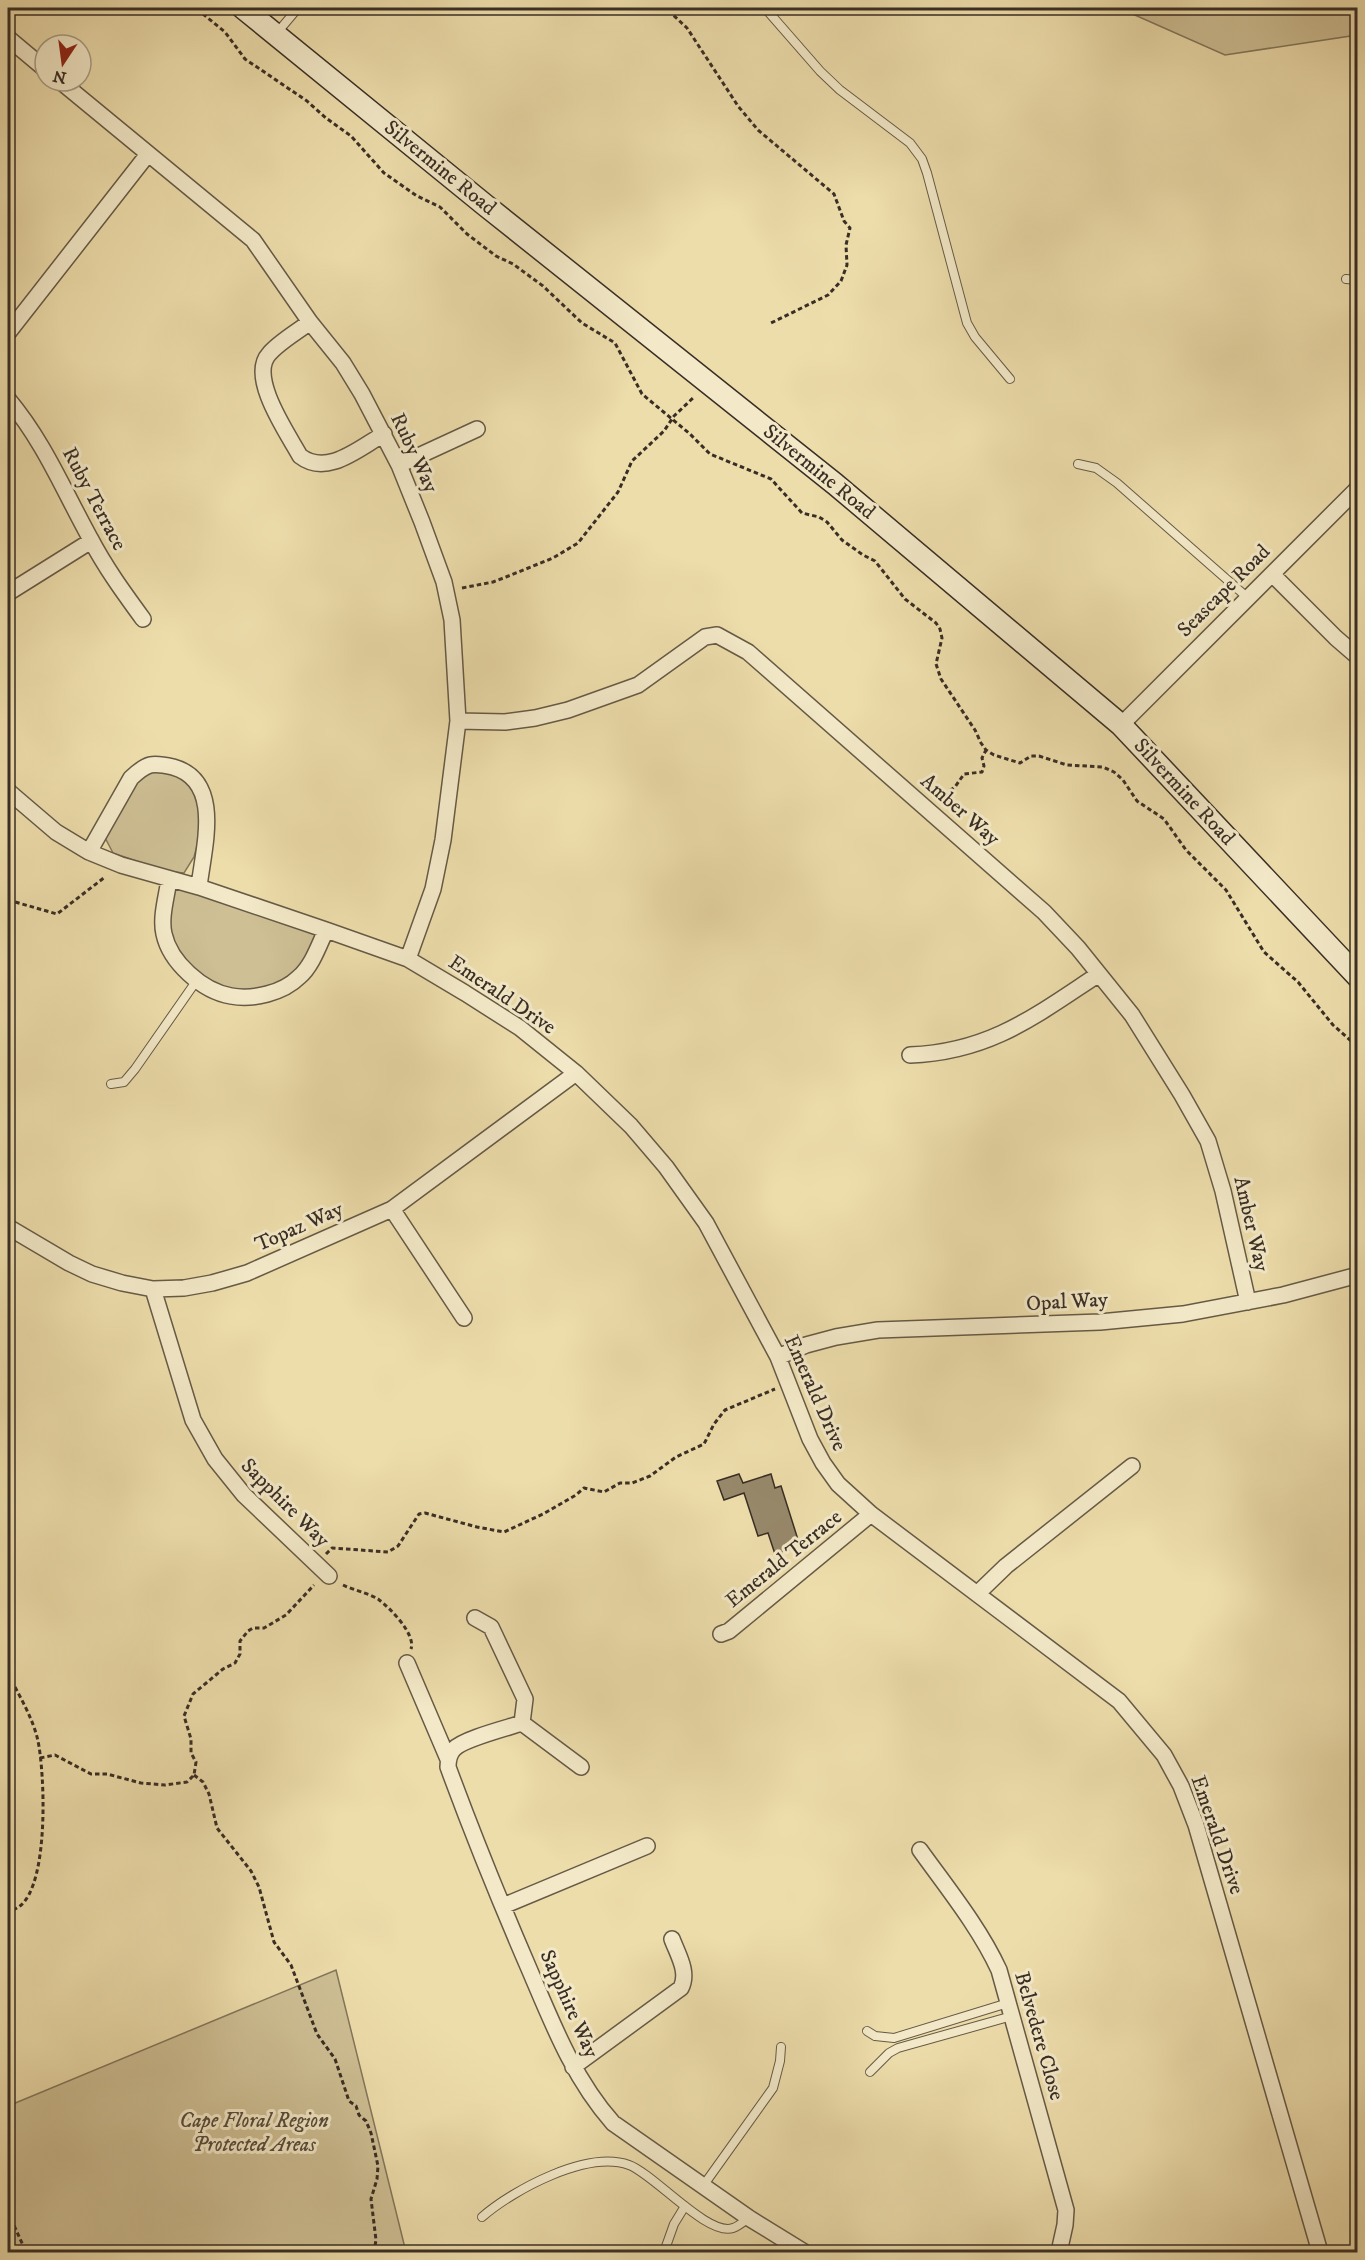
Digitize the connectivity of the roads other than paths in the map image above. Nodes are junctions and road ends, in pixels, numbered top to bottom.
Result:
1 (243, 8) edge
2 (298, 8) edge
3 (765, 8) edge
4 (276, 35) junction
5 (8, 38) edge
6 (33, 59) edge
7 (74, 93) edge
8 (148, 154) junction
9 (1346, 279) dead end
10 (1358, 280) edge
11 (310, 322) junction
12 (8, 333) edge
13 (1010, 379) dead end
14 (8, 399) edge
15 (477, 429) dead end
16 (384, 434) junction
17 (1078, 464) dead end
18 (399, 465) junction
19 (1358, 488) edge
20 (91, 541) junction
21 (1272, 574) junction
22 (8, 593) edge
23 (1248, 598) junction
24 (143, 619) dead end
25 (1358, 657) edge
26 (458, 721) junction
27 (1120, 725) junction
28 (8, 791) edge
29 (89, 852) junction
30 (169, 879) junction
31 (199, 887) junction
32 (326, 930) junction
33 (408, 959) junction
34 (1099, 974) junction
35 (1358, 977) edge
36 (197, 980) junction
37 (910, 1055) dead end
38 (576, 1073) junction
39 (111, 1084) dead end
40 (392, 1209) junction
41 (8, 1227) edge
42 (1358, 1275) edge
43 (153, 1289) junction
44 (1248, 1302) junction
45 (464, 1318) dead end
46 (778, 1358) junction
47 (1132, 1466) dead end
48 (871, 1515) junction
49 (323, 1570) road end
50 (977, 1594) junction
51 (475, 1618) dead end
52 (722, 1634) dead end
53 (407, 1663) road end
54 (522, 1723) junction
55 (448, 1760) junction
56 (581, 1767) dead end
57 (647, 1846) dead end
58 (920, 1850) dead end
59 (503, 1906) junction
60 (672, 1939) dead end
61 (1010, 2010) junction
62 (867, 2031) dead end
63 (781, 2047) dead end
64 (573, 2067) junction
65 (870, 2072) dead end
66 (703, 2186) junction
67 (685, 2206) junction
68 (482, 2217) dead end
69 (749, 2218) junction
70 (664, 2253) edge
71 (804, 2253) edge
72 (1059, 2253) edge
73 (1320, 2253) edge

1 - 4 street, Silvermine Road
2 - 4 lane
3 - 13 lane
4 - 27 street, Silvermine Road
5 - 6 street
7 - 8 street, Ruby Way
8 - 11 street, Ruby Way
8 - 12 street
9 - 10 lane
11 - 16 street, Ruby Way
11 - 16 street
14 - 20 street, Ruby Terrace
15 - 18 street
16 - 18 street, Ruby Way
17 - 23 lane
18 - 26 street, Ruby Way
19 - 21 street, Seascape Road
20 - 22 street
20 - 24 street, Ruby Terrace
21 - 23 street, Seascape Road
21 - 25 street
23 - 27 street, Seascape Road
26 - 33 street, Ruby Way
26 - 34 street, Amber Way
27 - 35 street, Silvermine Road
28 - 29 street, Emerald Drive
29 - 30 street, Emerald Drive
29 - 31 street
30 - 31 street, Emerald Drive
30 - 36 street
31 - 32 street, Emerald Drive
32 - 33 street, Emerald Drive
32 - 36 street
33 - 38 street, Emerald Drive
34 - 37 street
34 - 44 street, Amber Way
36 - 39 lane
38 - 40 street, Topaz Way
38 - 46 street, Emerald Drive
40 - 43 street, Topaz Way
40 - 45 street
41 - 43 street, Topaz Way
42 - 44 street, Opal Way
43 - 49 street, Sapphire Way
44 - 46 street, Opal Way
46 - 48 street, Emerald Drive
47 - 50 street
48 - 50 street, Emerald Drive
48 - 52 street, Emerald Terrace
50 - 73 street, Emerald Drive
51 - 54 street
53 - 55 street, Sapphire Way
54 - 55 street
54 - 56 street
55 - 59 street, Sapphire Way
57 - 59 street
58 - 61 street, Belvedere Close
59 - 64 street, Sapphire Way
60 - 64 street
61 - 62 lane
61 - 65 lane
61 - 72 street, Belvedere Close
63 - 66 lane
64 - 66 street, Sapphire Way
66 - 69 street, Sapphire Way
67 - 68 lane
67 - 69 lane
67 - 70 lane
69 - 71 street, Sapphire Way

